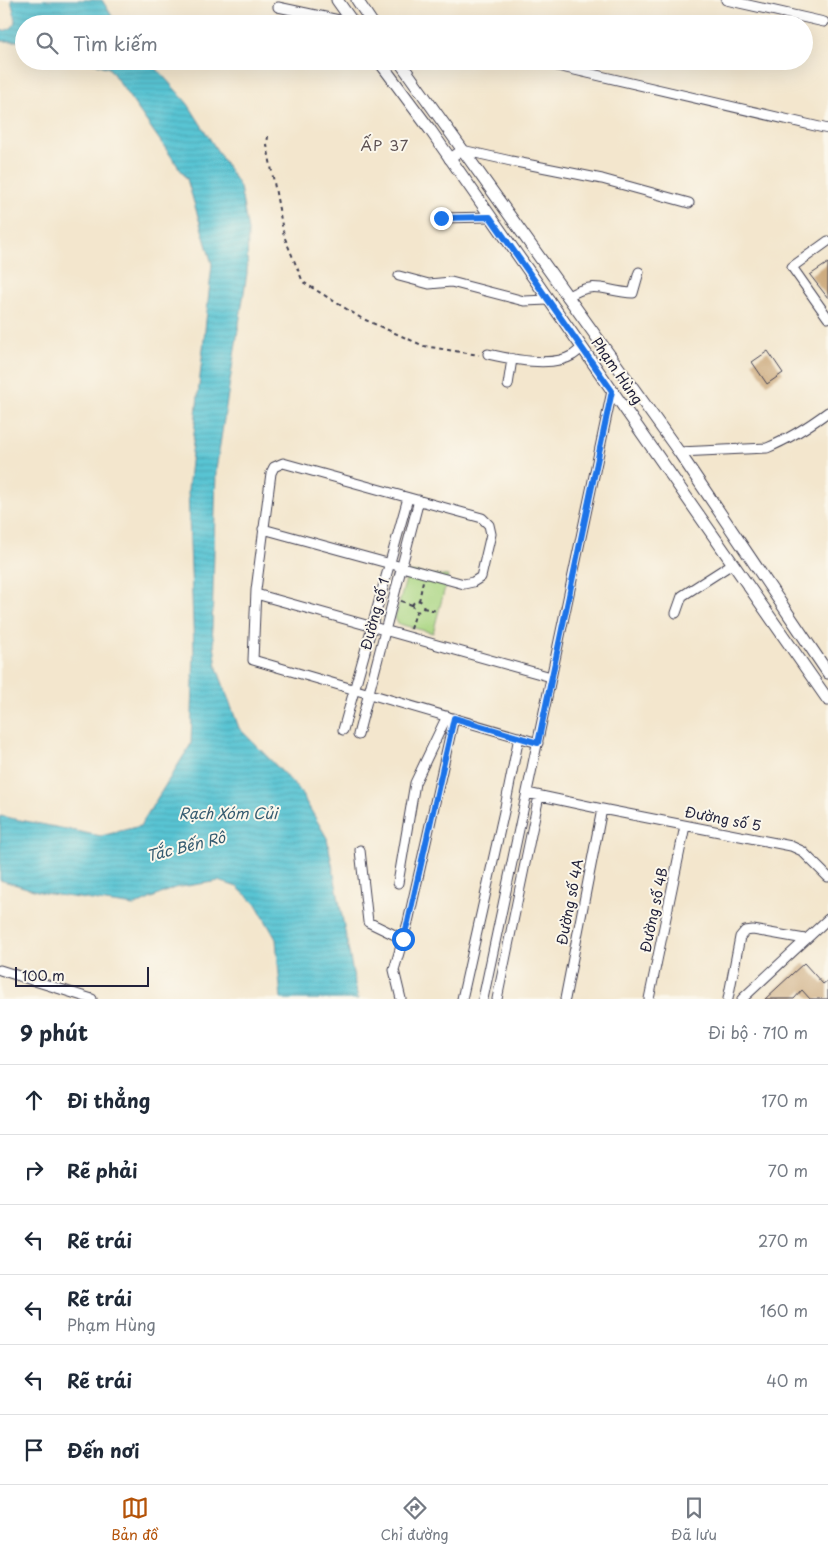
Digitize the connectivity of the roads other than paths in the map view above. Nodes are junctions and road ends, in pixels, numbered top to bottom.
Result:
1 (337, 0) edge
2 (357, 0) edge
3 (726, 0) edge
4 (278, 7) dead end
5 (316, 15) edge
6 (347, 15) edge
7 (367, 15) edge
8 (793, 15) edge
9 (813, 20) edge
10 (824, 22) dead end
11 (386, 70) edge
12 (406, 70) edge
13 (575, 70) edge
14 (828, 129) edge
15 (462, 150) junction
16 (450, 159) junction
17 (689, 203) dead end
18 (490, 217) junction
19 (441, 218) dead end
20 (828, 241) edge
21 (639, 272) dead end
22 (399, 276) dead end
23 (567, 297) junction
24 (548, 300) junction
25 (828, 318) edge
26 (582, 348) junction
27 (486, 355) road end
28 (512, 359) junction
29 (508, 385) dead end
30 (612, 391) junction
31 (828, 412) edge
32 (678, 452) junction
33 (408, 498) junction
34 (419, 500) junction
35 (263, 529) junction
36 (390, 564) junction
37 (732, 564) junction
38 (402, 567) junction
39 (256, 594) junction
40 (676, 613) dead end
41 (372, 626) junction
42 (385, 630) junction
43 (828, 673) edge
44 (551, 677) junction
45 (355, 690) junction
46 (369, 694) junction
47 (828, 700) edge
48 (450, 717) junction
49 (344, 730) dead end
50 (358, 735) dead end
51 (519, 737) junction
52 (538, 743) junction
53 (527, 793) junction
54 (539, 796) junction
55 (602, 809) junction
56 (685, 826) junction
57 (360, 850) dead end
58 (828, 877) edge
59 (398, 883) dead end
60 (828, 919) edge
61 (403, 939) junction
62 (805, 939) junction
63 (0, 970) edge
64 (92, 999) edge
65 (401, 999) edge
66 (462, 999) edge
67 (483, 999) edge
68 (497, 999) edge
69 (565, 999) edge
70 (649, 999) edge
71 (728, 999) edge
72 (742, 999) edge

1 - 6 main road
2 - 7 main road
3 - 8 street
4 - 5 street
9 - 10 street
11 - 16 main road, Phạm Hùng
12 - 15 main road, Phạm Hùng
13 - 14 street
15 - 16 street
15 - 17 street
15 - 23 main road, Phạm Hùng
16 - 18 main road, Phạm Hùng
18 - 19 street
18 - 24 main road, Phạm Hùng
20 - 25 street
21 - 23 street
22 - 24 street
23 - 32 main road, Phạm Hùng
24 - 26 main road, Phạm Hùng
26 - 28 street
26 - 30 main road, Phạm Hùng
27 - 28 street
28 - 29 street
30 - 37 main road, Phạm Hùng
30 - 44 street
31 - 32 street
32 - 43 main road, Phạm Hùng
33 - 34 street
33 - 35 street
33 - 36 street
34 - 38 street, Đường số 1
34 - 38 street
35 - 36 street
35 - 39 street
36 - 38 street
36 - 41 street
37 - 40 street
37 - 47 main road, Phạm Hùng
38 - 42 street, Đường số 1
39 - 41 street
39 - 45 street
41 - 42 street
41 - 45 street
42 - 44 street
42 - 46 street, Đường số 1
44 - 52 street
45 - 46 street
45 - 49 street
46 - 48 street
46 - 50 street, Đường số 1
48 - 51 street
48 - 59 street
48 - 61 street
51 - 52 street
51 - 66 street
52 - 53 street
53 - 54 street, Đường số 5
53 - 67 street
54 - 55 street, Đường số 5
54 - 68 street
55 - 56 street, Đường số 5
55 - 69 street, Đường số 4A
56 - 58 street, Đường số 5
56 - 70 street, Đường số 4B
57 - 61 street
60 - 62 street
61 - 65 street
62 - 71 street
62 - 72 street
63 - 64 street

